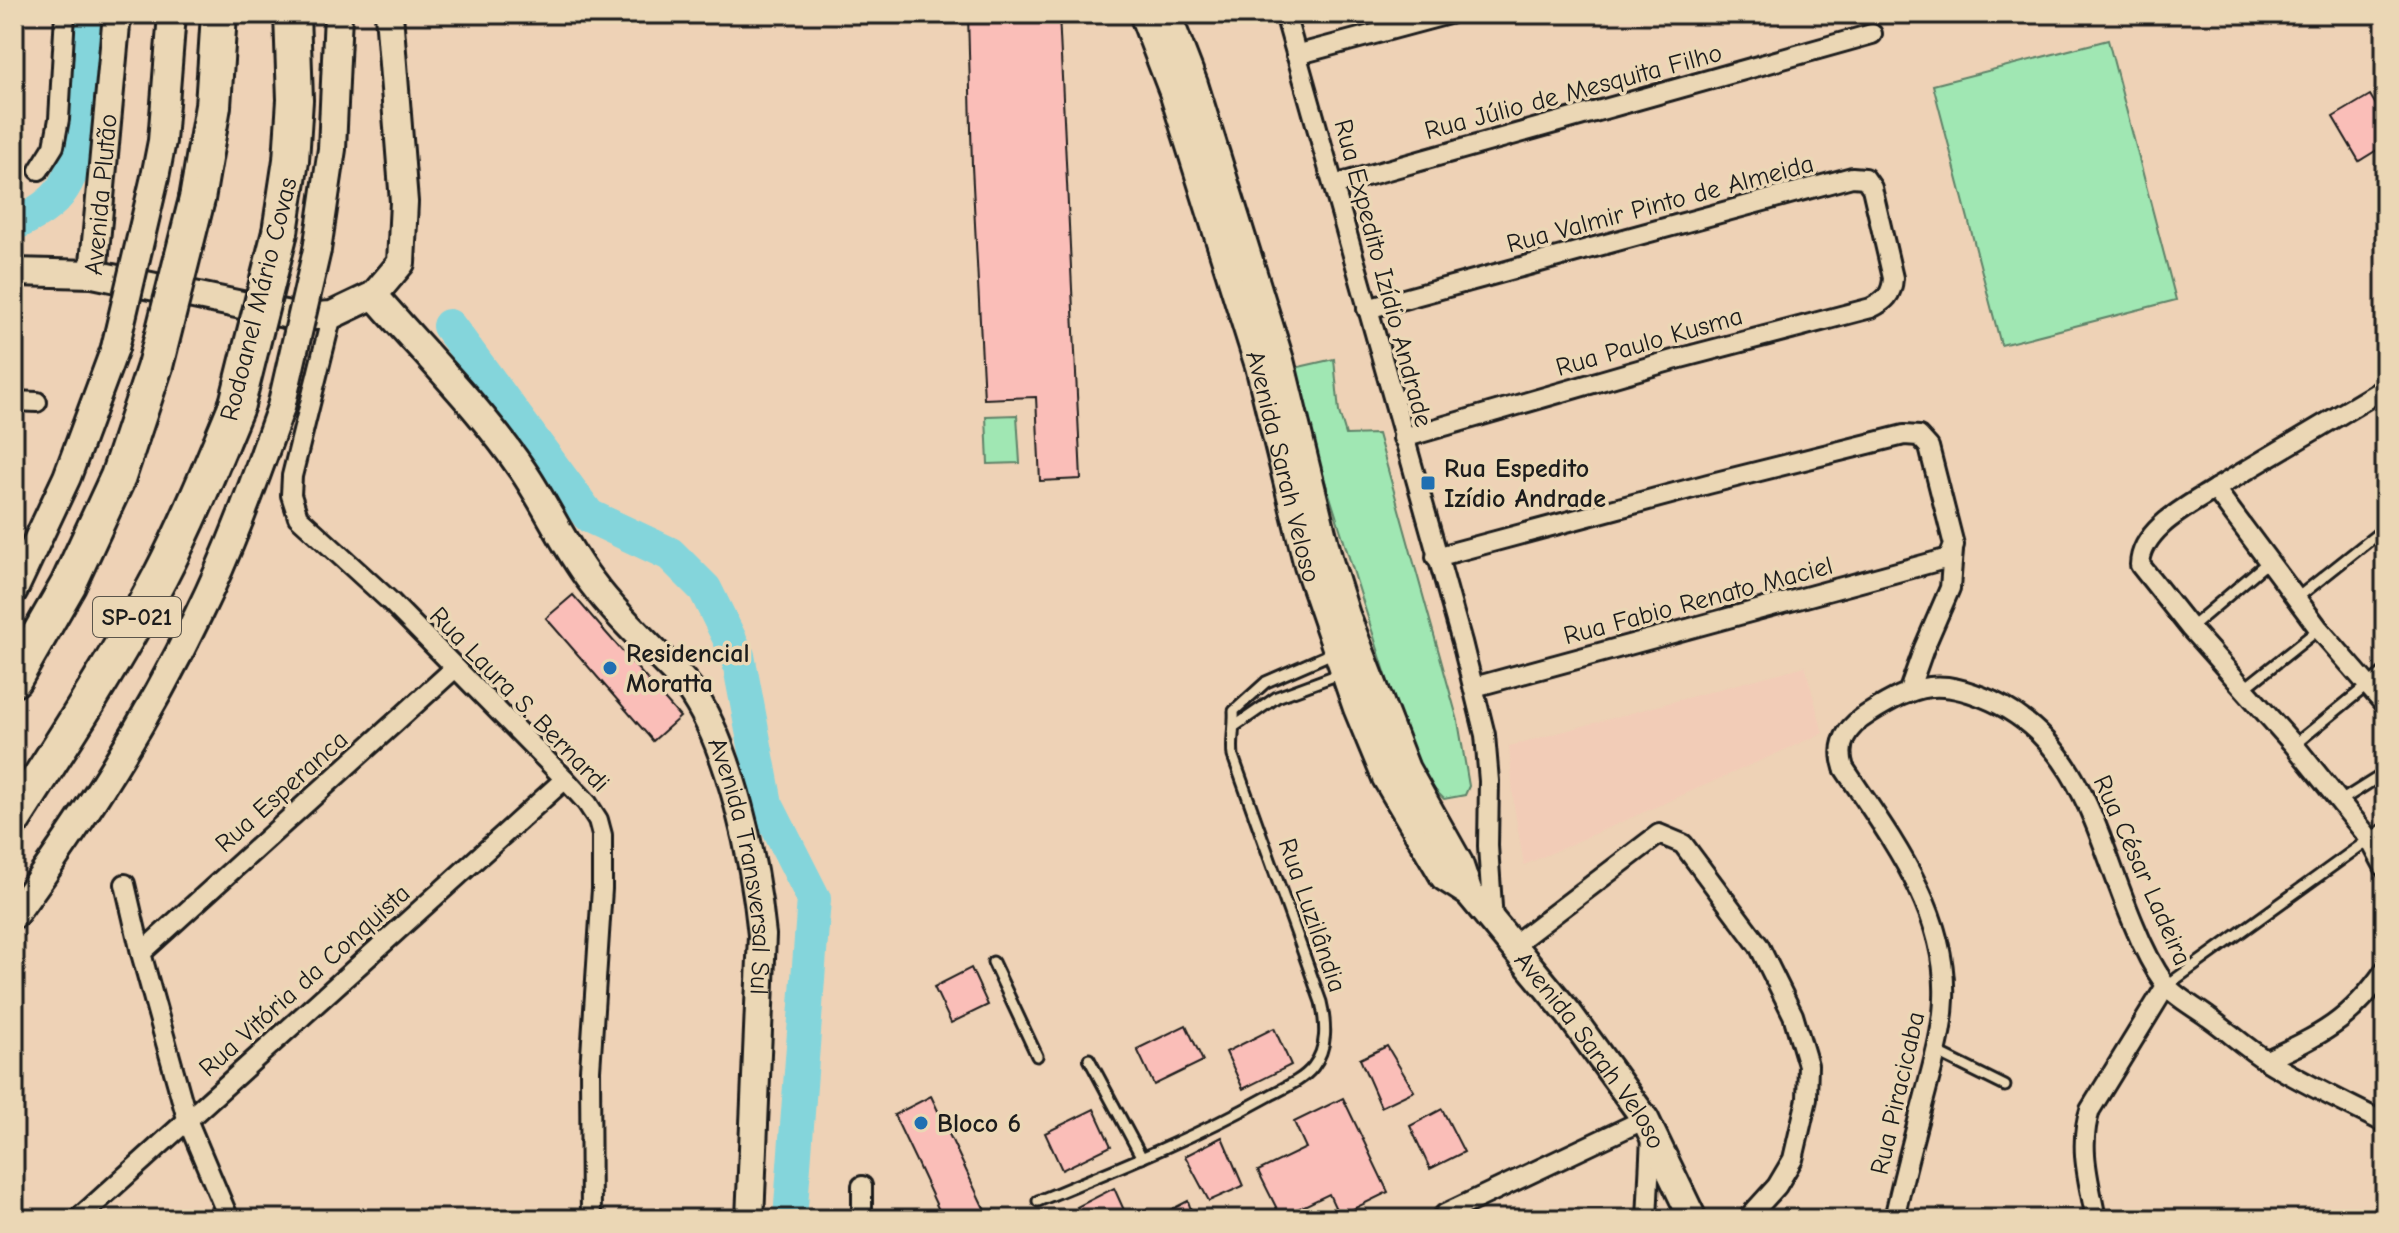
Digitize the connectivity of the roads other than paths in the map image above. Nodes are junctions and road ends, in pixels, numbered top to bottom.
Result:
1 (65, 14) edge
2 (117, 14) edge
3 (172, 14) edge
4 (219, 14) edge
5 (292, 14) edge
6 (338, 14) edge
7 (389, 14) edge
8 (1143, 14) edge
9 (1167, 14) edge
10 (1285, 14) edge
11 (1449, 14) edge
12 (1872, 34) dead end
13 (1296, 55) junction
14 (39, 170) dead end
15 (1334, 185) junction
16 (14, 272) edge
17 (93, 274) junction
18 (1893, 278) joint
19 (374, 295) junction
20 (1367, 309) junction
21 (332, 315) junction
22 (2385, 388) edge
23 (14, 401) edge
24 (37, 402) dead end
25 (1403, 438) junction
26 (2215, 489) junction
27 (2385, 528) edge
28 (1953, 550) junction
29 (1436, 557) junction
30 (2269, 561) junction
31 (14, 590) edge
32 (2297, 598) junction
33 (2190, 628) junction
34 (2319, 629) junction
35 (1352, 658) junction
36 (455, 668) junction
37 (2385, 671) edge
38 (14, 679) edge
39 (2368, 685) junction
40 (1474, 687) junction
41 (2245, 688) junction
42 (1908, 693) junction
43 (2385, 705) edge
44 (1857, 721) joint
45 (1235, 726) junction
46 (2294, 745) junction
47 (2385, 773) edge
48 (565, 779) junction
49 (2339, 802) junction
50 (14, 818) edge
51 (2377, 833) edge
52 (2385, 868) edge
53 (125, 884) dead end
54 (14, 915) edge
55 (1493, 922) junction
56 (1512, 946) junction
57 (141, 953) junction
58 (993, 962) dead end
59 (2385, 970) edge
60 (2166, 986) junction
61 (1936, 1052) junction
62 (1037, 1056) dead end
63 (1089, 1059) dead end
64 (2267, 1060) junction
65 (2005, 1086) dead end
66 (188, 1122) junction
67 (2385, 1123) edge
68 (1648, 1124) junction
69 (1142, 1158) junction
70 (862, 1186) dead end
71 (1038, 1201) dead end
72 (78, 1219) edge
73 (229, 1219) edge
74 (591, 1219) edge
75 (750, 1219) edge
76 (862, 1219) edge
77 (1440, 1219) edge
78 (1647, 1219) edge
79 (1693, 1219) edge
80 (1747, 1219) edge
81 (1894, 1219) edge
82 (2096, 1219) edge

1 - 14 street
2 - 17 main road, Avenida Plutão
3 - 31 main road, bridge
4 - 38 highway, SP-021, bridge
5 - 50 highway, Rodoanel Mário Covas / SP-021, bridge
6 - 54 main road, bridge
7 - 19 main road, Avenida Plutão
8 - 35 main road, Avenida Sarah Veloso
9 - 35 main road, Avenida Sarah Veloso
10 - 13 street, Rua Expedito Izídio Andrade
11 - 13 street
12 - 15 street, Rua Júlio de Mesquita Filho
13 - 15 street, Rua Expedito Izídio Andrade
15 - 20 street, Rua Expedito Izídio Andrade
16 - 17 main road
17 - 21 main road, Avenida Plutão
18 - 20 street, Rua Valmir Pinto de Almeida
18 - 25 street, Rua Paulo Kusma
19 - 21 main road, Avenida Plutão
19 - 75 main road, Avenida Transversal Sul
20 - 25 street, Rua Expedito Izídio Andrade
21 - 36 street, Rua Laura S. Bernardi
22 - 26 street
23 - 24 street
25 - 29 street, Rua Expedito Izídio Andrade
26 - 30 street
26 - 33 street
27 - 32 lane
28 - 29 street
28 - 40 street, Rua Fabio Renato Maciel
28 - 42 street
29 - 40 street, Rua Expedito Izídio Andrade
30 - 32 street
30 - 33 lane
32 - 34 street
33 - 41 street
34 - 39 street
34 - 41 lane
35 - 45 lane
35 - 45 lane
35 - 55 main road, Avenida Sarah Veloso
36 - 48 street, Rua Laura S. Bernardi
36 - 57 street, Rua Esperanca
37 - 39 lane
39 - 43 street
39 - 46 lane
40 - 55 street, Rua Expedito Izídio Andrade
41 - 46 street
42 - 44 street, Rua César Ladeira
42 - 60 street, Rua César Ladeira
44 - 61 street, Rua Piracicaba
45 - 69 lane, Rua Luzilândia
46 - 49 street
47 - 49 lane
48 - 66 street, Rua Vitória da Conquista
48 - 74 street, Rua Laura S. Bernardi
49 - 51 street
51 - 52 street
51 - 60 lane
53 - 57 street
55 - 56 main road, Avenida Sarah Veloso
56 - 68 main road, Avenida Sarah Veloso
56 - 80 street
57 - 66 street
58 - 62 lane
59 - 64 street
60 - 64 street, Rua César Ladeira
60 - 82 street
61 - 65 lane
61 - 81 street, Rua Piracicaba
63 - 69 lane
64 - 67 street, Rua César Ladeira
66 - 72 street, Rua Vitória da Conquista
66 - 73 street
68 - 77 street
68 - 78 street
68 - 79 main road, Avenida Sarah Veloso
69 - 71 lane, Rua Luzilândia
70 - 76 street

